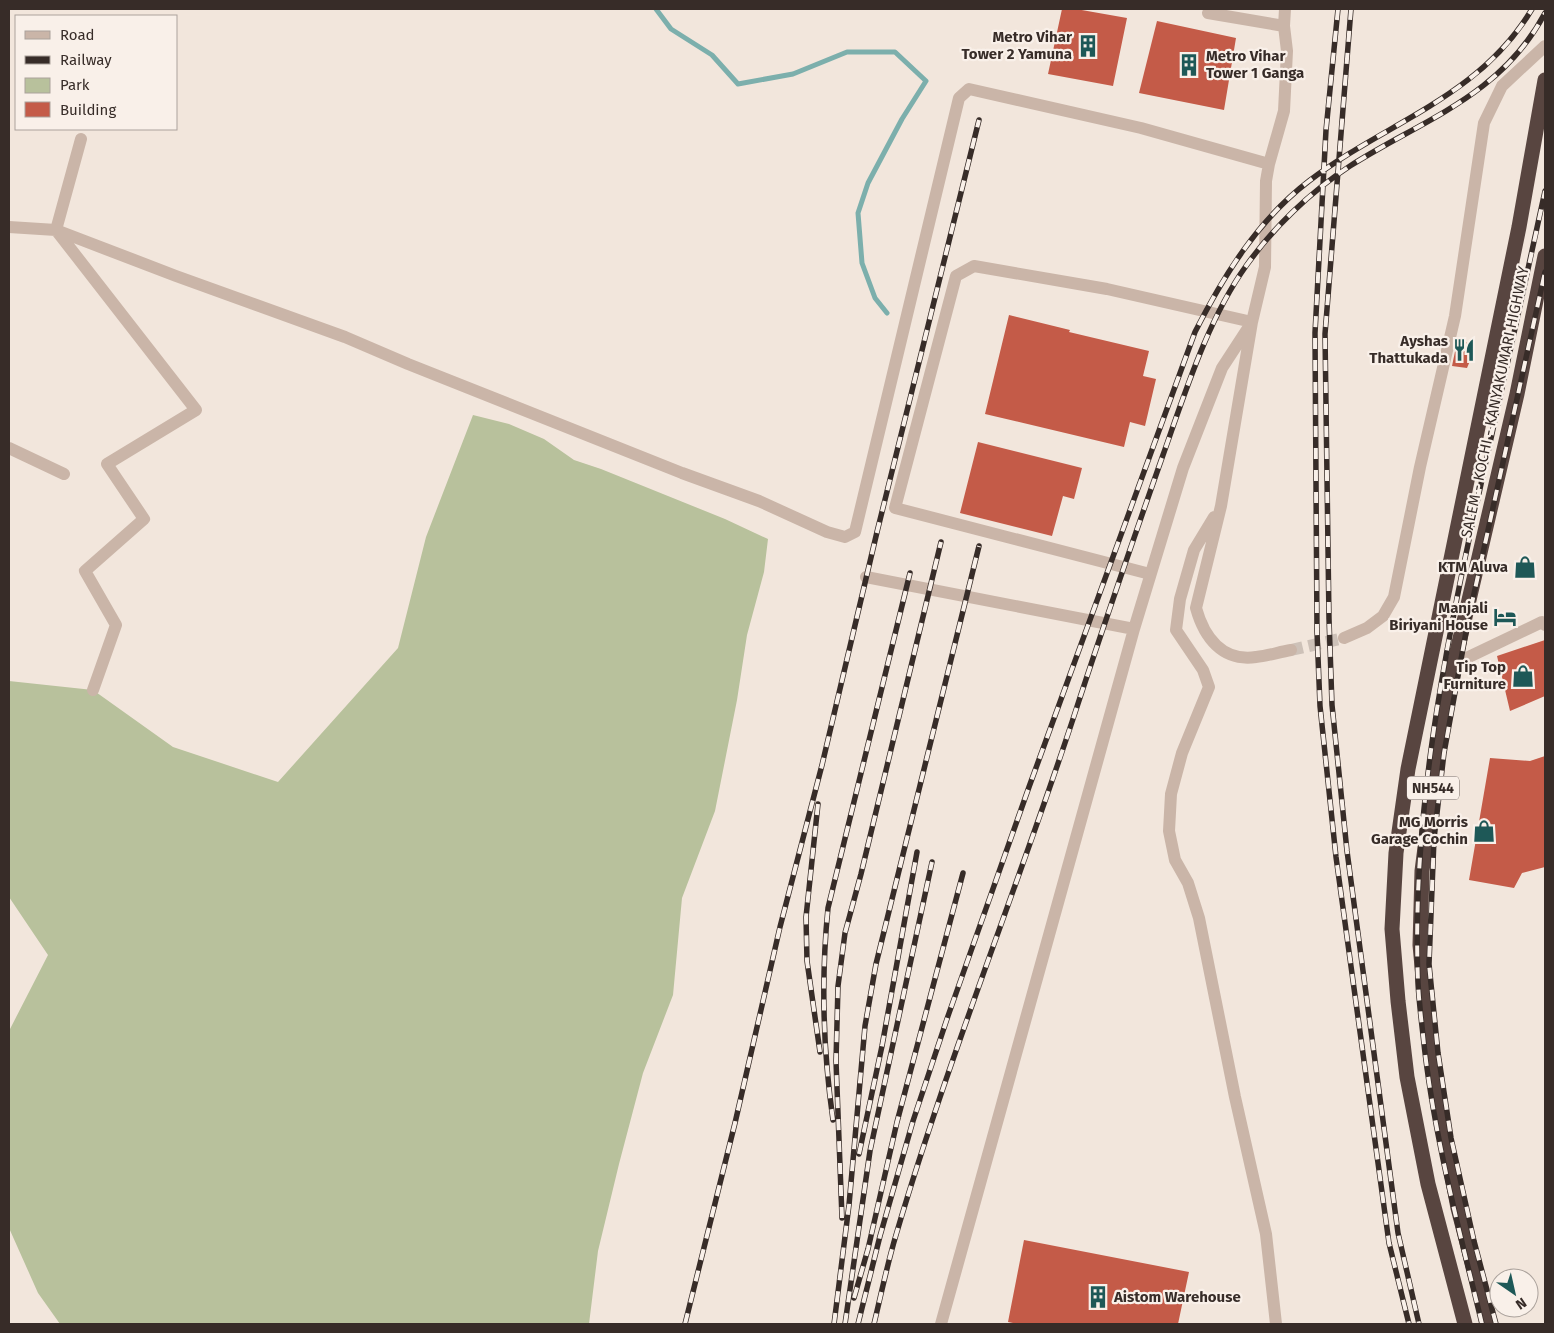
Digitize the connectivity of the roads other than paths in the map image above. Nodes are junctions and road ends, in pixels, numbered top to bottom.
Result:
1 (1285, 9) edge
2 (1208, 13) dead end
3 (1244, 14) edge
4 (1284, 26) junction
5 (1545, 46) edge
6 (1545, 80) edge
7 (81, 139) dead end
8 (1269, 164) junction
9 (9, 227) edge
10 (56, 230) junction
11 (1545, 256) edge
12 (1252, 322) junction
13 (9, 448) edge
14 (64, 474) dead end
15 (1221, 506) junction
16 (1150, 574) junction
17 (866, 577) dead end
18 (1545, 625) edge
19 (1134, 629) junction
20 (1344, 638) tunnel mouth
21 (1290, 650) tunnel mouth
22 (1454, 664) junction
23 (92, 690) dead end
24 (941, 1324) edge
25 (1276, 1324) edge
26 (1465, 1324) edge
27 (1488, 1324) edge

1 - 4 street
2 - 3 street
3 - 4 street
4 - 8 street
5 - 20 street
6 - 26 highway, SALEM - KOCHI - KANYAKUMARI HIGHWAY / NH544
7 - 10 street
8 - 10 street
8 - 12 street
9 - 10 street
10 - 23 street
11 - 22 highway, SALEM - KOCHI - KANYAKUMARI HIGHWAY / NH544
12 - 15 street
12 - 16 street
12 - 16 street
13 - 14 street
15 - 21 street
15 - 25 street
16 - 19 street
17 - 19 street
18 - 22 street
19 - 24 street
22 - 27 highway, SALEM - KOCHI - KANYAKUMARI HIGHWAY / NH544

